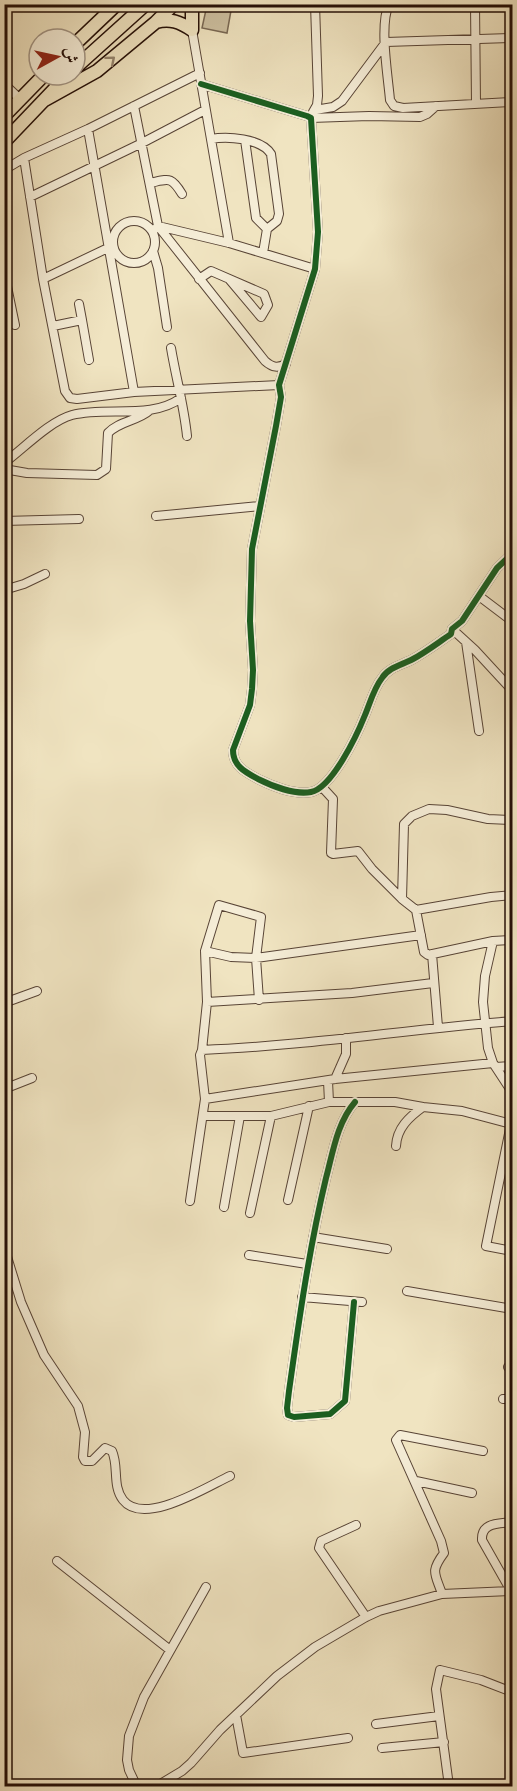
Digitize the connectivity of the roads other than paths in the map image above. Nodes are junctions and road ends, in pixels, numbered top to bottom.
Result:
1 (117, 4) edge
2 (146, 4) edge
3 (174, 4) edge
4 (192, 4) edge
5 (315, 4) edge
6 (389, 4) edge
7 (476, 4) edge
8 (104, 10) edge
9 (156, 22) junction
10 (87, 30) edge
11 (192, 30) junction
12 (513, 38) edge
13 (476, 39) junction
14 (386, 42) junction
15 (87, 57) edge
16 (200, 73) junction
17 (4, 84) edge
18 (201, 84) junction
19 (32, 87) edge
20 (56, 87) edge
21 (20, 99) junction
22 (43, 100) junction
23 (513, 102) edge
24 (477, 104) junction
25 (134, 106) junction
26 (436, 106) junction
27 (205, 110) junction
28 (315, 110) junction
29 (4, 116) edge
30 (309, 117) junction
31 (88, 129) junction
32 (211, 139) junction
33 (245, 140) junction
34 (4, 142) edge
35 (142, 143) junction
36 (24, 158) junction
37 (94, 166) junction
38 (4, 170) edge
39 (150, 183) junction
40 (182, 194) dead end
41 (30, 197) junction
42 (155, 229) junction
43 (267, 229) junction
44 (229, 243) junction
45 (111, 246) junction
46 (153, 251) junction
47 (263, 254) junction
48 (315, 269) junction
49 (4, 272) edge
50 (44, 279) junction
51 (199, 279) junction
52 (229, 279) junction
53 (79, 304) dead end
54 (82, 320) junction
55 (15, 325) dead end
56 (53, 326) junction
57 (167, 327) dead end
58 (171, 348) dead end
59 (89, 360) dead end
60 (286, 364) junction
61 (279, 385) junction
62 (134, 392) junction
63 (179, 394) junction
64 (150, 410) junction
65 (187, 436) dead end
66 (4, 463) edge
67 (4, 469) edge
68 (260, 506) junction
69 (156, 516) dead end
70 (79, 519) dead end
71 (4, 520) edge
72 (513, 554) edge
73 (45, 574) dead end
74 (4, 590) edge
75 (479, 596) junction
76 (513, 621) edge
77 (452, 629) junction
78 (466, 642) junction
79 (513, 690) edge
80 (479, 731) dead end
81 (322, 787) junction
82 (513, 820) edge
83 (513, 895) edge
84 (402, 899) junction
85 (416, 910) junction
86 (421, 935) junction
87 (513, 940) edge
88 (493, 941) junction
89 (205, 951) junction
90 (432, 954) junction
91 (256, 958) junction
92 (434, 983) junction
93 (37, 991) dead end
94 (259, 1000) junction
95 (207, 1002) junction
96 (4, 1003) edge
97 (513, 1021) edge
98 (485, 1023) junction
99 (438, 1027) junction
100 (346, 1038) junction
101 (202, 1050) junction
102 (495, 1065) junction
103 (513, 1066) edge
104 (32, 1078) dead end
105 (332, 1080) junction
106 (4, 1089) edge
107 (513, 1092) edge
108 (205, 1099) junction
109 (355, 1101) junction
110 (329, 1102) junction
111 (309, 1106) junction
112 (423, 1107) junction
113 (204, 1116) junction
114 (240, 1116) junction
115 (271, 1116) junction
116 (512, 1124) edge
117 (396, 1146) dead end
118 (288, 1200) dead end
119 (190, 1201) dead end
120 (224, 1207) dead end
121 (250, 1213) dead end
122 (313, 1237) junction
123 (4, 1247) edge
124 (387, 1250) dead end
125 (513, 1251) edge
126 (249, 1255) dead end
127 (307, 1264) junction
128 (407, 1291) dead end
129 (302, 1298) junction
130 (513, 1309) edge
131 (503, 1399) dead end
132 (513, 1399) edge
133 (483, 1451) dead end
134 (230, 1476) dead end
135 (416, 1481) junction
136 (472, 1492) dead end
137 (513, 1522) edge
138 (356, 1525) dead end
139 (57, 1561) dead end
140 (206, 1587) dead end
141 (512, 1591) edge
142 (442, 1594) junction
143 (366, 1617) junction
144 (170, 1650) junction
145 (513, 1692) edge
146 (236, 1715) junction
147 (439, 1716) junction
148 (376, 1724) dead end
149 (348, 1738) dead end
150 (444, 1742) junction
151 (382, 1748) dead end
152 (140, 1786) edge
153 (157, 1786) edge
154 (449, 1786) edge

1 - 8 highway
2 - 15 highway
3 - 9 highway
4 - 11 highway
5 - 28 street
6 - 14 street
7 - 13 street
8 - 10 highway
9 - 11 highway
22 -> 9 highway
11 - 16 street
12 - 13 street
13 - 14 street
13 - 24 street
14 - 26 street
14 - 28 street
16 - 18 street
16 - 25 street
17 - 21 street
18 - 27 street
18 - 30 street
19 - 21 highway
20 - 22 highway
21 - 29 highway
22 - 34 highway
23 - 24 street
24 - 26 street
25 - 31 street
25 - 35 street
26 - 30 street
27 - 32 street
27 - 35 street
28 - 30 street
30 - 48 street
31 - 36 street
31 - 37 street
32 - 33 street
32 - 44 street
33 - 43 street
33 - 43 street
35 - 37 street
35 - 39 street
36 - 38 street
36 - 41 street
37 - 41 street
37 - 45 street
39 - 40 street
39 - 42 street
41 - 50 street
42 - 44 street
42 - 45 street
42 - 46 street
42 - 51 street
43 - 47 street
44 - 47 street
45 - 46 street
45 - 50 street
45 - 62 street
46 - 57 street
47 - 48 street
48 - 60 street
49 - 55 street
50 - 56 street
51 - 52 street
51 - 60 street
52 - 52 street
53 - 54 street
54 - 56 street
54 - 59 street
56 - 62 street
58 - 63 street
60 - 61 street
61 - 63 street
61 - 68 street
62 - 63 street
63 - 64 street
63 - 65 street
64 - 66 street
64 - 67 street
68 - 69 street
68 - 81 street
70 - 71 street
72 - 75 street
73 - 74 street
75 - 76 street
75 - 77 street
77 - 78 street
77 - 81 street
78 - 79 street
78 - 80 street
81 - 84 street
82 - 84 street
83 - 85 street
84 - 85 street
85 - 86 street
86 - 90 street
86 - 91 street
87 - 88 street
88 - 90 street
88 - 98 street
89 - 91 street
89 - 91 street
89 - 95 street
90 - 92 street
91 - 94 street
92 - 94 street
92 - 99 street
93 - 96 street
94 - 95 street
95 - 101 street
97 - 98 street
98 - 99 street
98 - 102 street
99 - 100 street
100 - 101 street
100 - 105 street
101 - 108 street
102 - 103 street
102 - 105 street
102 - 107 street
104 - 106 street
105 - 108 street
105 - 110 street
108 - 113 street
109 - 110 street
109 - 112 street
109 - 122 street
110 - 111 street
111 - 115 street
111 - 118 street
112 - 116 street
112 - 117 street
113 - 114 street
113 - 119 street
114 - 115 street
114 - 120 street
115 - 121 street
116 - 125 street
122 - 124 street
122 - 127 street
123 - 134 street
126 - 127 street
127 - 129 street
128 - 130 street
129 - 129 street
131 - 132 street
133 - 135 street
135 - 136 street
135 - 142 street
137 - 141 street
138 - 143 street
139 - 144 street
140 - 144 street
141 - 142 street
142 - 143 street
143 - 146 street
144 - 152 street
145 - 147 street
146 - 149 street
146 - 153 street
147 - 148 street
147 - 150 street
150 - 151 street
150 - 154 street

